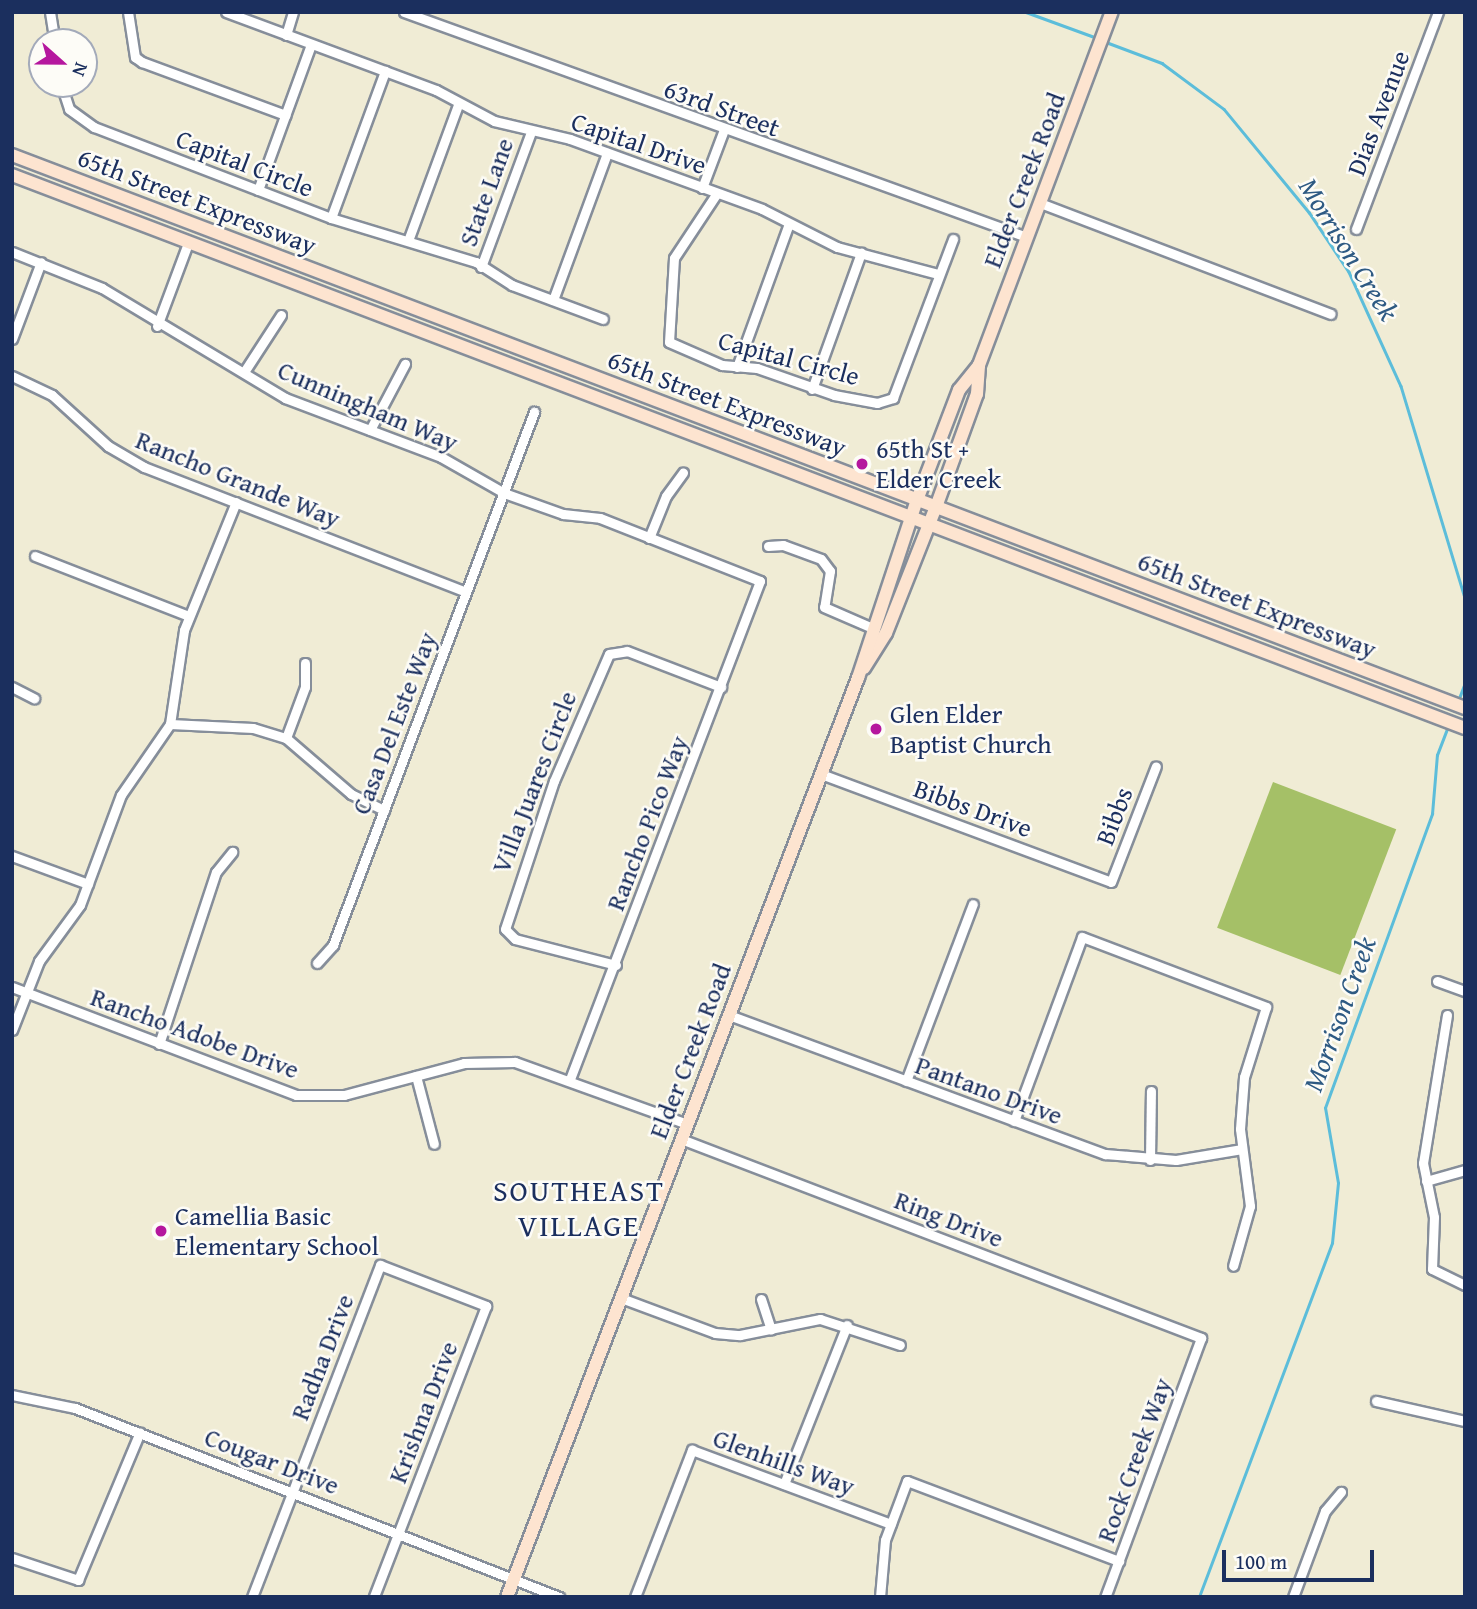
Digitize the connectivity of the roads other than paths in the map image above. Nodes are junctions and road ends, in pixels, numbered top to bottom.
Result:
1 (128, 12) edge
2 (226, 12) edge
3 (293, 12) edge
4 (404, 12) edge
5 (1438, 12) edge
6 (1109, 19) edge
7 (286, 35) junction
8 (311, 44) junction
9 (385, 71) junction
10 (68, 98) edge
11 (458, 105) junction
12 (285, 115) junction
13 (531, 132) junction
14 (723, 132) junction
15 (607, 153) junction
16 (12, 155) edge
17 (12, 175) edge
18 (702, 188) junction
19 (258, 190) junction
20 (717, 193) junction
21 (1040, 203) junction
22 (331, 218) junction
23 (788, 226) junction
24 (1356, 229) dead end
25 (1027, 237) junction
26 (409, 238) junction
27 (953, 239) dead end
28 (188, 243) junction
29 (12, 252) edge
30 (861, 253) junction
31 (41, 262) junction
32 (481, 267) junction
33 (938, 274) junction
34 (552, 300) junction
35 (1331, 314) dead end
36 (281, 316) dead end
37 (603, 319) dead end
38 (158, 326) junction
39 (12, 339) edge
40 (405, 364) dead end
41 (979, 365) junction
42 (737, 367) junction
43 (244, 373) junction
44 (12, 376) edge
45 (812, 390) junction
46 (534, 412) dead end
47 (370, 430) junction
48 (683, 473) dead end
49 (503, 493) junction
50 (917, 500) junction
51 (236, 502) junction
52 (936, 507) junction
53 (910, 518) junction
54 (928, 525) junction
55 (649, 537) junction
56 (768, 546) dead end
57 (34, 556) dead end
58 (760, 581) joint
59 (466, 592) junction
60 (189, 616) junction
61 (870, 627) junction
62 (306, 663) dead end
63 (858, 678) junction
64 (12, 687) edge
65 (721, 687) junction
66 (34, 698) dead end
67 (1465, 708) edge
68 (170, 724) junction
69 (1465, 728) edge
70 (286, 738) junction
71 (1156, 766) dead end
72 (821, 774) junction
73 (384, 810) junction
74 (232, 852) dead end
75 (12, 856) edge
76 (1111, 882) joint
77 (88, 884) junction
78 (973, 904) dead end
79 (317, 963) dead end
80 (616, 965) junction
81 (1437, 981) dead end
82 (12, 987) edge
83 (1465, 991) edge
84 (27, 992) junction
85 (729, 1015) junction
86 (1447, 1015) dead end
87 (12, 1030) edge
88 (159, 1044) junction
89 (416, 1076) junction
90 (570, 1079) junction
91 (906, 1081) junction
92 (1151, 1091) dead end
93 (1014, 1121) junction
94 (687, 1124) junction
95 (681, 1139) junction
96 (434, 1144) dead end
97 (1242, 1149) junction
98 (1150, 1160) junction
99 (1465, 1171) edge
100 (1426, 1181) junction
101 (1233, 1266) dead end
102 (1465, 1285) edge
103 (621, 1298) junction
104 (761, 1299) dead end
105 (486, 1306) joint
106 (848, 1325) junction
107 (771, 1329) junction
108 (1202, 1338) joint
109 (900, 1345) dead end
110 (12, 1395) edge
111 (1376, 1401) dead end
112 (1465, 1421) edge
113 (140, 1432) junction
114 (784, 1484) junction
115 (293, 1491) junction
116 (1341, 1492) dead end
117 (891, 1524) junction
118 (399, 1532) junction
119 (12, 1558) edge
120 (1119, 1561) junction
121 (514, 1577) junction
122 (252, 1597) edge
123 (374, 1597) edge
124 (506, 1597) edge
125 (559, 1597) edge
126 (635, 1597) edge
127 (880, 1597) edge
128 (1105, 1597) edge
129 (1293, 1597) edge

1 - 12 street
2 - 7 street, Capital Drive
3 - 7 street
4 - 14 street, 63rd Street
5 - 24 street, Dias Avenue
6 - 21 main road, Elder Creek Road
7 - 8 street, Capital Drive
8 - 9 street, Capital Drive
8 - 12 street
9 - 11 street, Capital Drive
9 - 22 street
10 - 19 street, Capital Circle
11 - 13 street, Capital Drive
11 - 26 street
12 - 19 street
13 - 15 street, Capital Drive
13 - 32 street, State Lane
14 - 18 street
14 - 25 street, 63rd Street
15 - 18 street, Capital Drive
15 - 34 street
16 - 50 main road, 65th Street Expressway
17 - 28 main road, 65th Street Expressway
18 - 20 street, Capital Drive
19 - 22 street, Capital Circle
20 - 23 street, Capital Drive
20 - 42 street, Capital Circle
21 - 25 main road, Elder Creek Road
21 - 35 street
22 - 26 street, Capital Circle
23 - 30 street, Capital Drive
23 - 42 street
25 - 41 main road, Elder Creek Road
26 - 32 street, Capital Circle
27 - 33 street, Capital Circle
28 - 38 street
28 - 53 main road, 65th Street Expressway
29 - 31 street, Cunningham Way
30 - 33 street, Capital Drive
30 - 45 street
31 - 38 street, Cunningham Way
31 - 39 street
32 - 34 street, Capital Circle
33 - 45 street, Capital Circle
34 - 37 street, Capital Circle
36 - 43 street
38 - 43 street, Cunningham Way
40 - 47 street
41 - 50 main road, Elder Creek Road
41 - 52 main road, Elder Creek Road
42 - 45 street, Capital Circle
43 - 47 street, Cunningham Way
44 - 51 street, Rancho Grande Way
46 - 49 street, Casa Del Este Way
47 - 49 street, Cunningham Way
48 - 55 street
49 - 55 street, Cunningham Way
49 - 59 street, Casa Del Este Way
50 - 52 main road, 65th Street Expressway
50 - 53 main road, Elder Creek Road
51 - 59 street, Rancho Grande Way
51 - 60 street
52 - 54 main road, Elder Creek Road
52 - 67 main road, 65th Street Expressway
53 - 54 main road, 65th Street Expressway
53 - 61 main road, Elder Creek Road
54 - 63 main road, Elder Creek Road
54 - 69 main road, 65th Street Expressway
55 - 58 street, Cunningham Way
56 - 61 street
57 - 60 street
58 - 65 street, Rancho Pico Way
59 - 73 street, Casa Del Este Way
60 - 68 street
61 - 63 main road, Elder Creek Road
62 - 70 street
63 - 72 main road, Elder Creek Road
64 - 66 street
65 - 80 street, Rancho Pico Way
65 - 80 street, Villa Juares Circle
68 - 70 street
68 - 77 street
70 - 73 street
71 - 76 street, Bibbs
72 - 76 street, Bibbs Drive
72 - 85 main road, Elder Creek Road
73 - 79 street, Casa Del Este Way
74 - 88 street
75 - 77 street
77 - 84 street
78 - 91 street
80 - 90 street, Rancho Pico Way
81 - 83 street
82 - 84 street, Rancho Adobe Drive
84 - 87 street
84 - 88 street, Rancho Adobe Drive
85 - 91 street, Pantano Drive
85 - 94 main road, Elder Creek Road
86 - 100 street
88 - 89 street, Rancho Adobe Drive
89 - 90 street, Rancho Adobe Drive
89 - 96 street
90 - 94 street, Rancho Adobe Drive
91 - 93 street, Pantano Drive
92 - 98 street
93 - 97 street
93 - 98 street, Pantano Drive
94 - 95 main road, Elder Creek Road
95 - 103 main road, Elder Creek Road
95 - 108 street, Ring Drive
97 - 98 street, Pantano Drive
97 - 101 street
99 - 100 street
100 - 102 street
103 - 107 street
103 - 121 main road, Elder Creek Road
104 - 107 street
105 - 115 street, Radha Drive
105 - 118 street, Krishna Drive
106 - 107 street
106 - 109 street
106 - 114 street
108 - 120 street, Rock Creek Way
110 - 113 street, Cougar Drive
111 - 112 street
113 - 115 street, Cougar Drive
113 - 119 street
114 - 117 street, Glenhills Way
114 - 126 street, Glenhills Way
115 - 118 street, Cougar Drive
115 - 122 street
116 - 129 street
117 - 120 street
117 - 127 street
118 - 121 street, Cougar Drive
118 - 123 street, Krishna Drive
120 - 128 street, Rock Creek Way
121 - 124 main road, Elder Creek Road
121 - 125 street, Cougar Drive

